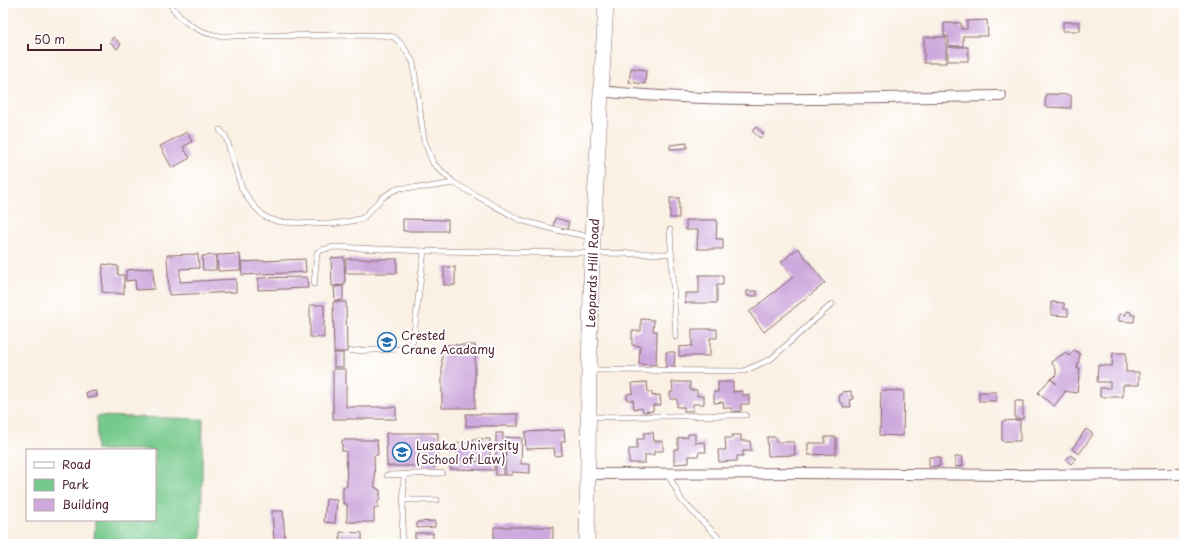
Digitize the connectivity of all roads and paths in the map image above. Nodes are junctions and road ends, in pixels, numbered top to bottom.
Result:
1 (170, 3) edge
2 (606, 3) edge
3 (600, 91) junction
4 (1001, 96) dead end
5 (220, 130) dead end
6 (454, 183) junction
7 (670, 230) dead end
8 (593, 237) junction
9 (424, 251) junction
10 (592, 254) junction
11 (671, 254) junction
12 (314, 284) dead end
13 (832, 304) dead end
14 (676, 337) dead end
15 (350, 351) dead end
16 (589, 370) junction
17 (746, 415) dead end
18 (588, 417) junction
19 (442, 473) dead end
20 (668, 473) junction
21 (404, 474) junction
22 (588, 474) junction
23 (1184, 474) edge
24 (387, 475) dead end
25 (403, 500) junction
26 (437, 500) dead end
27 (402, 544) edge
28 (587, 544) edge
29 (725, 544) edge

1 - 6 lane
2 - 3 main road, Leopards Hill Road
3 - 4 street
3 - 8 main road, Leopards Hill Road
5 - 6 lane
6 - 8 lane
7 - 11 lane
8 - 10 main road, Leopards Hill Road
9 - 10 lane
9 - 12 lane
9 - 15 lane
10 - 11 lane
10 - 16 main road, Leopards Hill Road
11 - 14 lane
13 - 16 lane
16 - 18 main road, Leopards Hill Road
17 - 18 lane
18 - 22 main road, Leopards Hill Road
19 - 21 lane
20 - 22 street
20 - 23 street
20 - 29 lane
21 - 24 lane
21 - 25 lane
22 - 28 main road, Leopards Hill Road
25 - 26 lane
25 - 27 lane

